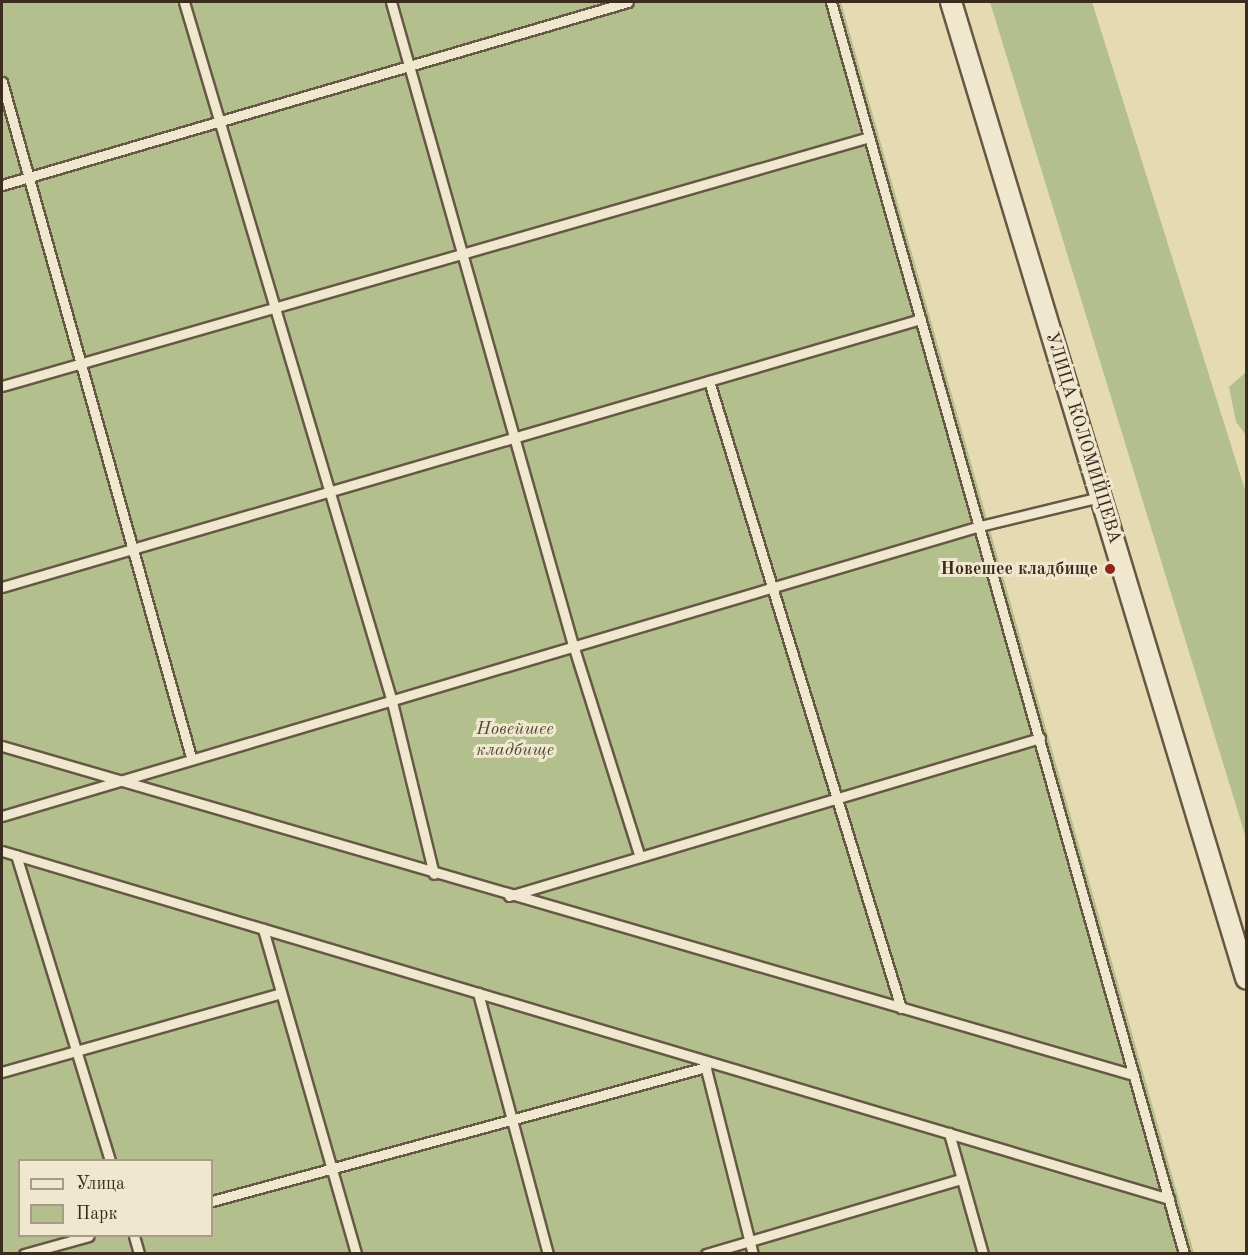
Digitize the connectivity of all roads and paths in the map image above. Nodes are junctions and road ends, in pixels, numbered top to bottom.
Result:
1 (184, 2) edge
2 (391, 2) edge
3 (587, 2) edge
4 (628, 2) edge
5 (831, 2) edge
6 (951, 2) edge
7 (590, 13) junction
8 (410, 65) junction
9 (2, 82) edge
10 (219, 121) junction
11 (869, 136) junction
12 (27, 177) junction
13 (2, 185) edge
14 (465, 253) junction
15 (273, 308) junction
16 (921, 320) junction
17 (81, 363) junction
18 (709, 381) junction
19 (2, 386) edge
20 (518, 437) junction
21 (329, 492) junction
22 (1100, 497) junction
23 (980, 526) junction
24 (133, 549) junction
25 (2, 587) edge
26 (770, 587) junction
27 (573, 645) junction
28 (391, 698) junction
29 (1040, 738) junction
30 (2, 746) edge
31 (191, 757) junction
32 (117, 780) junction
33 (834, 799) junction
34 (2, 816) edge
35 (2, 851) edge
36 (16, 855) junction
37 (640, 857) junction
38 (434, 874) junction
39 (509, 896) junction
40 (263, 929) junction
41 (1246, 978) edge
42 (281, 993) junction
43 (477, 993) junction
44 (901, 1008) junction
45 (75, 1051) junction
46 (705, 1063) junction
47 (2, 1072) edge
48 (1134, 1075) junction
49 (511, 1118) junction
50 (949, 1133) junction
51 (109, 1159) edge
52 (332, 1168) junction
53 (962, 1179) junction
54 (1169, 1199) junction
55 (213, 1201) edge
56 (85, 1237) edge
57 (134, 1237) edge
58 (749, 1242) junction
59 (24, 1254) edge
60 (139, 1254) edge
61 (356, 1254) edge
62 (548, 1254) edge
63 (706, 1254) edge
64 (753, 1254) edge
65 (983, 1254) edge
66 (1184, 1254) edge

1 - 10 lane
2 - 8 lane
3 - 7 lane
4 - 7 lane
5 - 11 lane
6 - 22 street, УЛИЦА КОЛОМИЙЦЕВА
7 - 8 lane
8 - 10 lane
8 - 14 lane
9 - 12 lane
10 - 12 lane
10 - 15 lane
11 - 14 lane
11 - 16 lane
12 - 13 lane
12 - 17 lane
14 - 15 lane
14 - 20 lane
15 - 17 lane
15 - 21 lane
16 - 18 lane
16 - 23 lane
17 - 19 lane
17 - 24 lane
18 - 20 lane
18 - 26 lane
20 - 21 lane
20 - 27 lane
21 - 24 lane
21 - 28 lane
22 - 23 lane
22 - 41 street, УЛИЦА КОЛОМИЙЦЕВА
23 - 26 lane
23 - 29 lane
24 - 25 lane
24 - 31 lane
26 - 27 lane
26 - 33 lane
27 - 28 lane
27 - 37 lane
28 - 31 lane
28 - 38 lane
29 - 33 lane
29 - 48 lane
30 - 32 lane
31 - 32 lane
32 - 34 lane
32 - 38 lane
33 - 37 lane
33 - 44 lane
35 - 36 lane
36 - 40 lane
36 - 45 lane
37 - 39 lane
38 - 39 lane
39 - 44 lane
40 - 42 lane
40 - 43 lane
42 - 45 lane
42 - 52 lane
43 - 46 lane
43 - 49 lane
44 - 48 lane
45 - 47 lane
45 - 51 lane
46 - 49 lane
46 - 50 lane
46 - 58 lane
48 - 54 lane
49 - 52 lane
49 - 62 lane
50 - 53 lane
50 - 54 lane
52 - 55 lane
52 - 61 lane
53 - 58 lane
53 - 65 lane
54 - 66 lane
56 - 59 lane
57 - 60 lane
58 - 63 lane
58 - 64 lane

